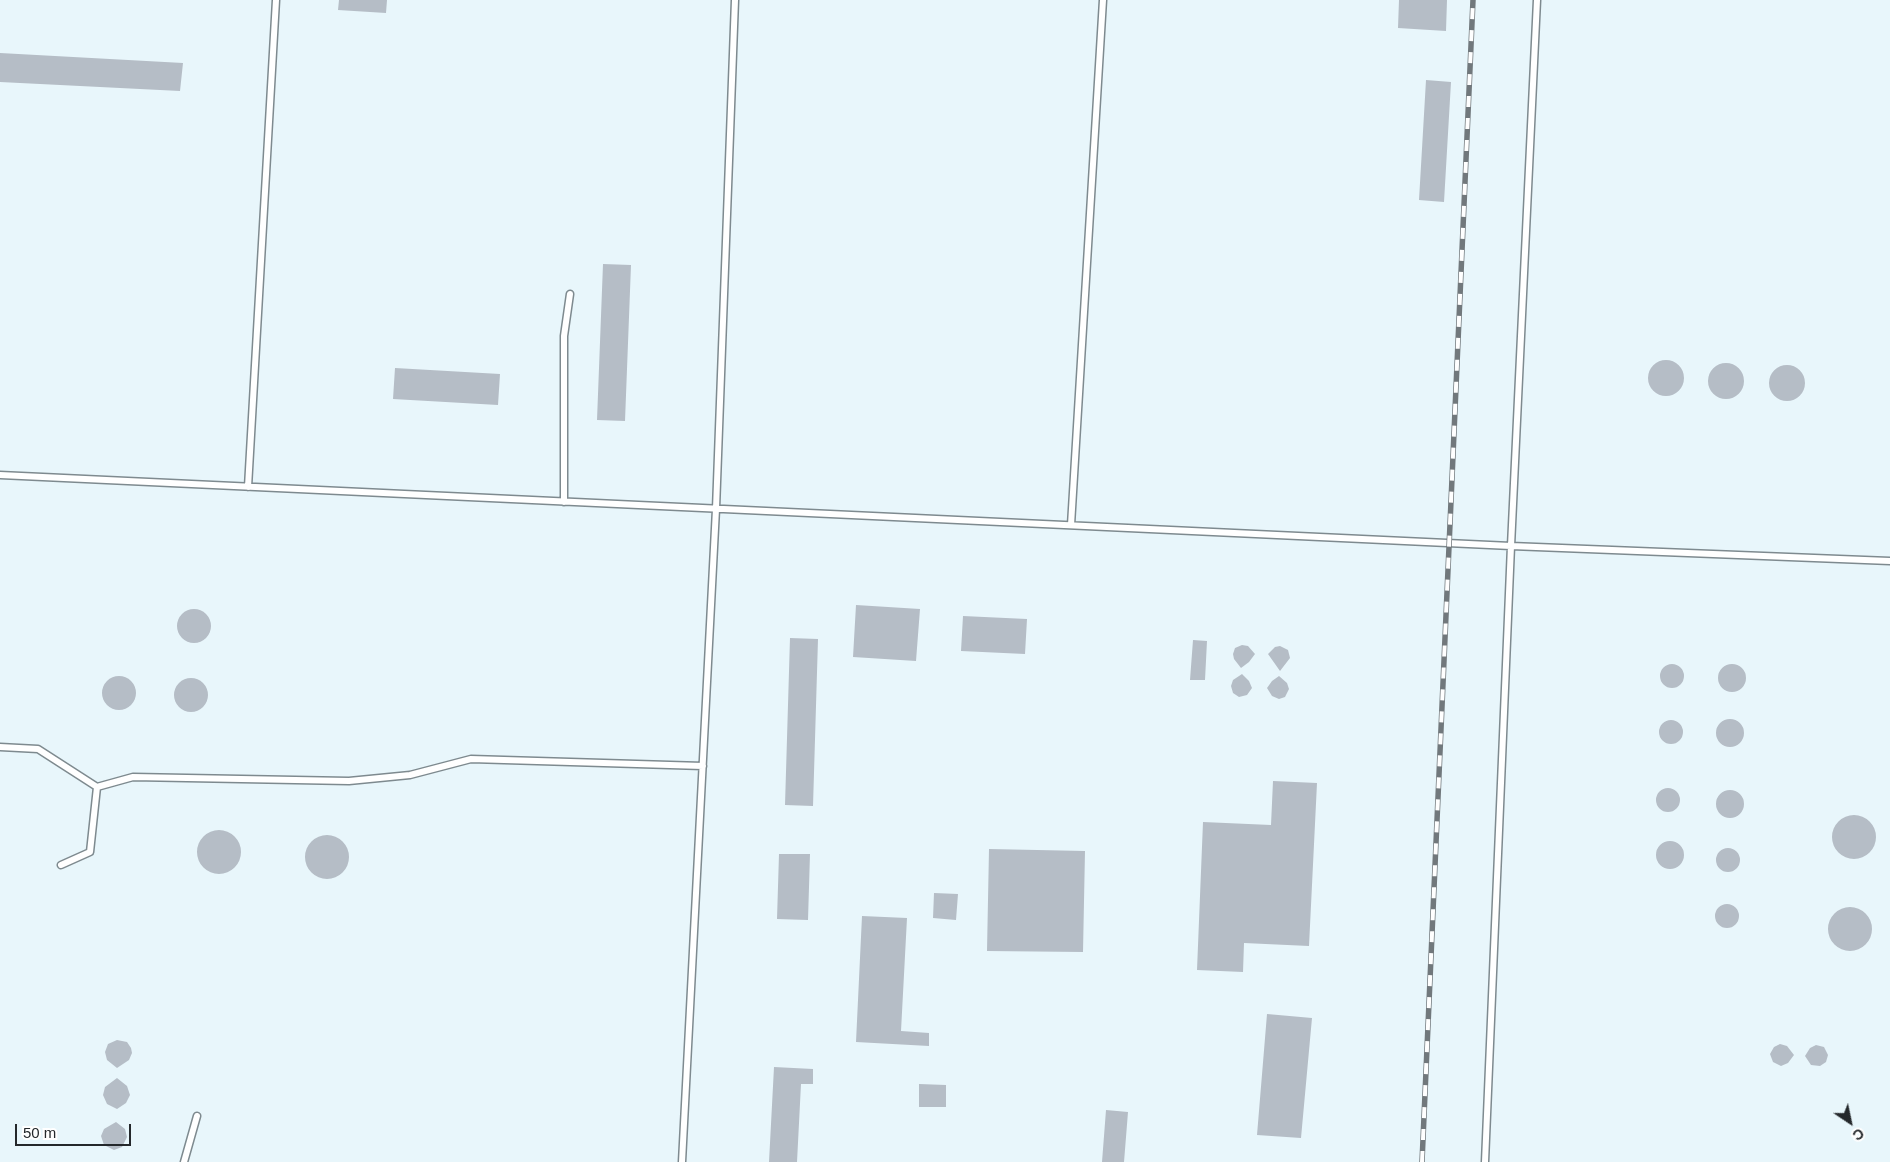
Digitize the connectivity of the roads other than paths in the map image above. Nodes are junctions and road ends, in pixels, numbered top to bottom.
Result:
1 (276, 0) edge
2 (735, 0) edge
3 (1103, 0) edge
4 (1537, 0) edge
5 (570, 294) dead end
6 (0, 476) edge
7 (248, 487) junction
8 (564, 502) junction
9 (716, 509) junction
10 (1071, 526) junction
11 (1511, 546) junction
12 (1890, 561) edge
13 (0, 747) edge
14 (702, 766) junction
15 (97, 787) junction
16 (61, 865) dead end
17 (197, 1116) dead end
18 (184, 1162) edge
19 (682, 1162) edge
20 (1484, 1162) edge

1 - 7 lane
2 - 9 lane
3 - 10 lane
4 - 11 lane
5 - 8 lane
6 - 7 lane
7 - 8 lane
8 - 9 lane
9 - 10 lane
9 - 14 lane
10 - 11 lane
11 - 12 lane
11 - 20 lane
13 - 15 lane
14 - 15 lane
14 - 19 lane
15 - 16 lane
17 - 18 lane

